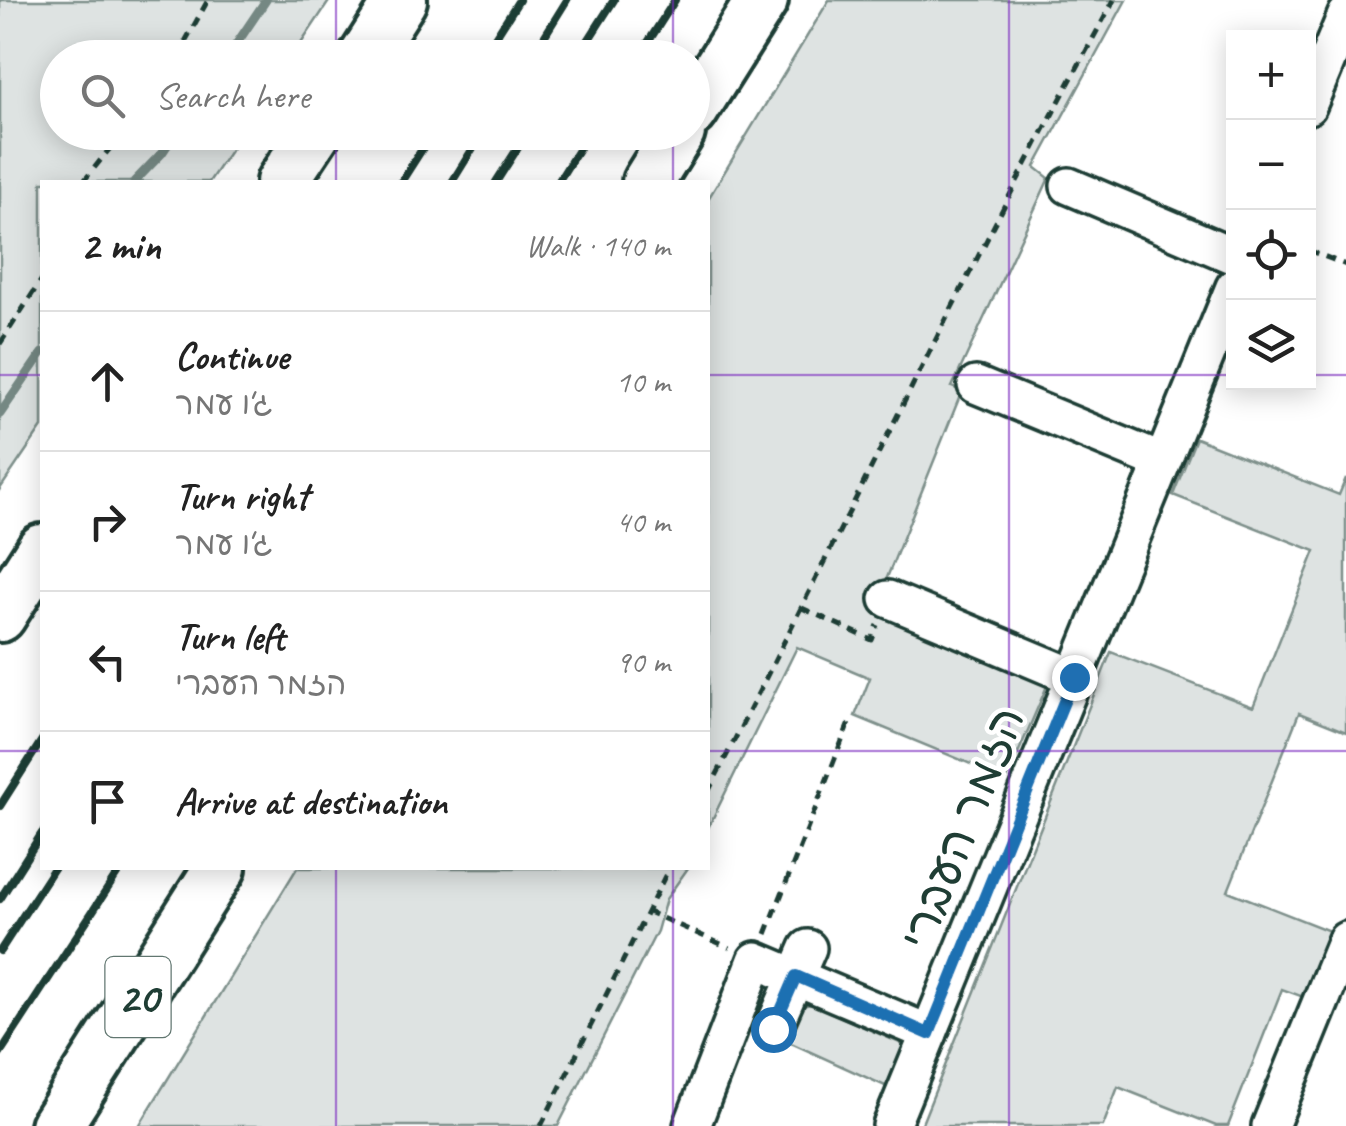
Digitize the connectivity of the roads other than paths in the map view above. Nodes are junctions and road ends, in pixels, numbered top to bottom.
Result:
1 (401, 0) edge
2 (762, 0) edge
3 (1346, 15) edge
4 (375, 40) edge
5 (710, 82) edge
6 (1316, 87) edge
7 (303, 150) edge
8 (668, 150) edge
9 (283, 180) edge
10 (649, 180) edge
11 (1070, 186) dead end
12 (1226, 253) edge
13 (1229, 300) edge
14 (976, 385) dead end
15 (1160, 462) junction
16 (36, 561) edge
17 (888, 599) road end
18 (0, 614) edge
19 (1074, 677) junction
20 (219, 870) edge
21 (1346, 940) edge
22 (802, 962) junction
23 (773, 1029) dead end
24 (929, 1034) junction
25 (58, 1126) edge
26 (692, 1126) edge
27 (890, 1126) edge
28 (1270, 1126) edge

1 - 4 highway
2 - 5 highway
3 - 6 street
7 - 9 highway
8 - 10 highway
11 - 12 street
13 - 15 street, הזמר העברי
14 - 15 street
15 - 19 street, הזמר העברי
16 - 18 highway
17 - 19 street
19 - 24 street, הזמר העברי
20 - 25 highway, 20
21 - 28 street
22 - 23 street
22 - 24 street
22 - 26 street
24 - 27 street, הזמר העברי

